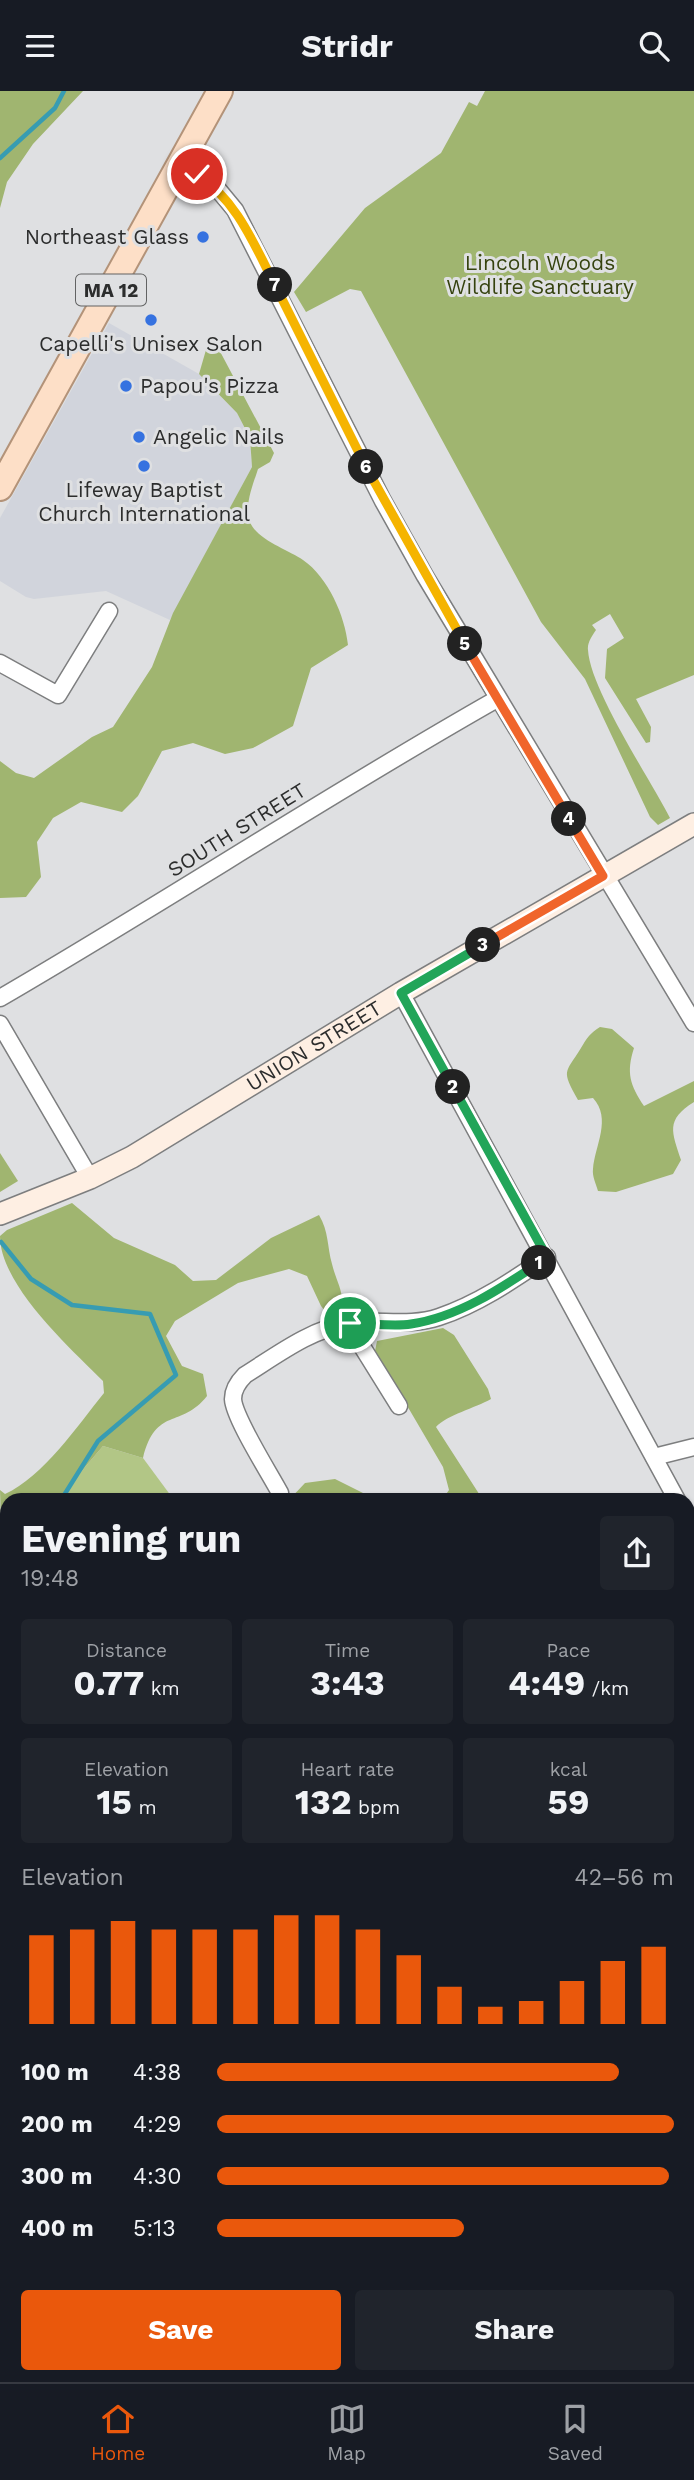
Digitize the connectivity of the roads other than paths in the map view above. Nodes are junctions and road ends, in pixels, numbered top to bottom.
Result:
1 (220, 91) edge
2 (181, 163) junction
3 (0, 488) edge
4 (109, 611) dead end
5 (0, 663) edge
6 (497, 699) junction
7 (694, 824) edge
8 (603, 876) junction
9 (401, 993) junction
10 (0, 998) edge
11 (694, 1023) edge
12 (0, 1024) edge
13 (90, 1178) junction
14 (0, 1214) edge
15 (547, 1257) junction
16 (348, 1324) junction
17 (399, 1406) dead end
18 (694, 1447) edge
19 (654, 1457) junction
20 (280, 1493) dead end
21 (673, 1493) edge

1 - 2 main road, MA 12
2 - 3 main road, MA 12
2 - 6 street
4 - 5 street
6 - 8 street
6 - 10 street, SOUTH STREET
7 - 8 main road, UNION STREET
8 - 9 main road, UNION STREET
8 - 11 street
9 - 13 main road, UNION STREET
9 - 15 street
12 - 13 street
13 - 14 main road, UNION STREET
15 - 16 street
15 - 19 street
16 - 17 street
16 - 20 street
18 - 19 street
19 - 21 street

